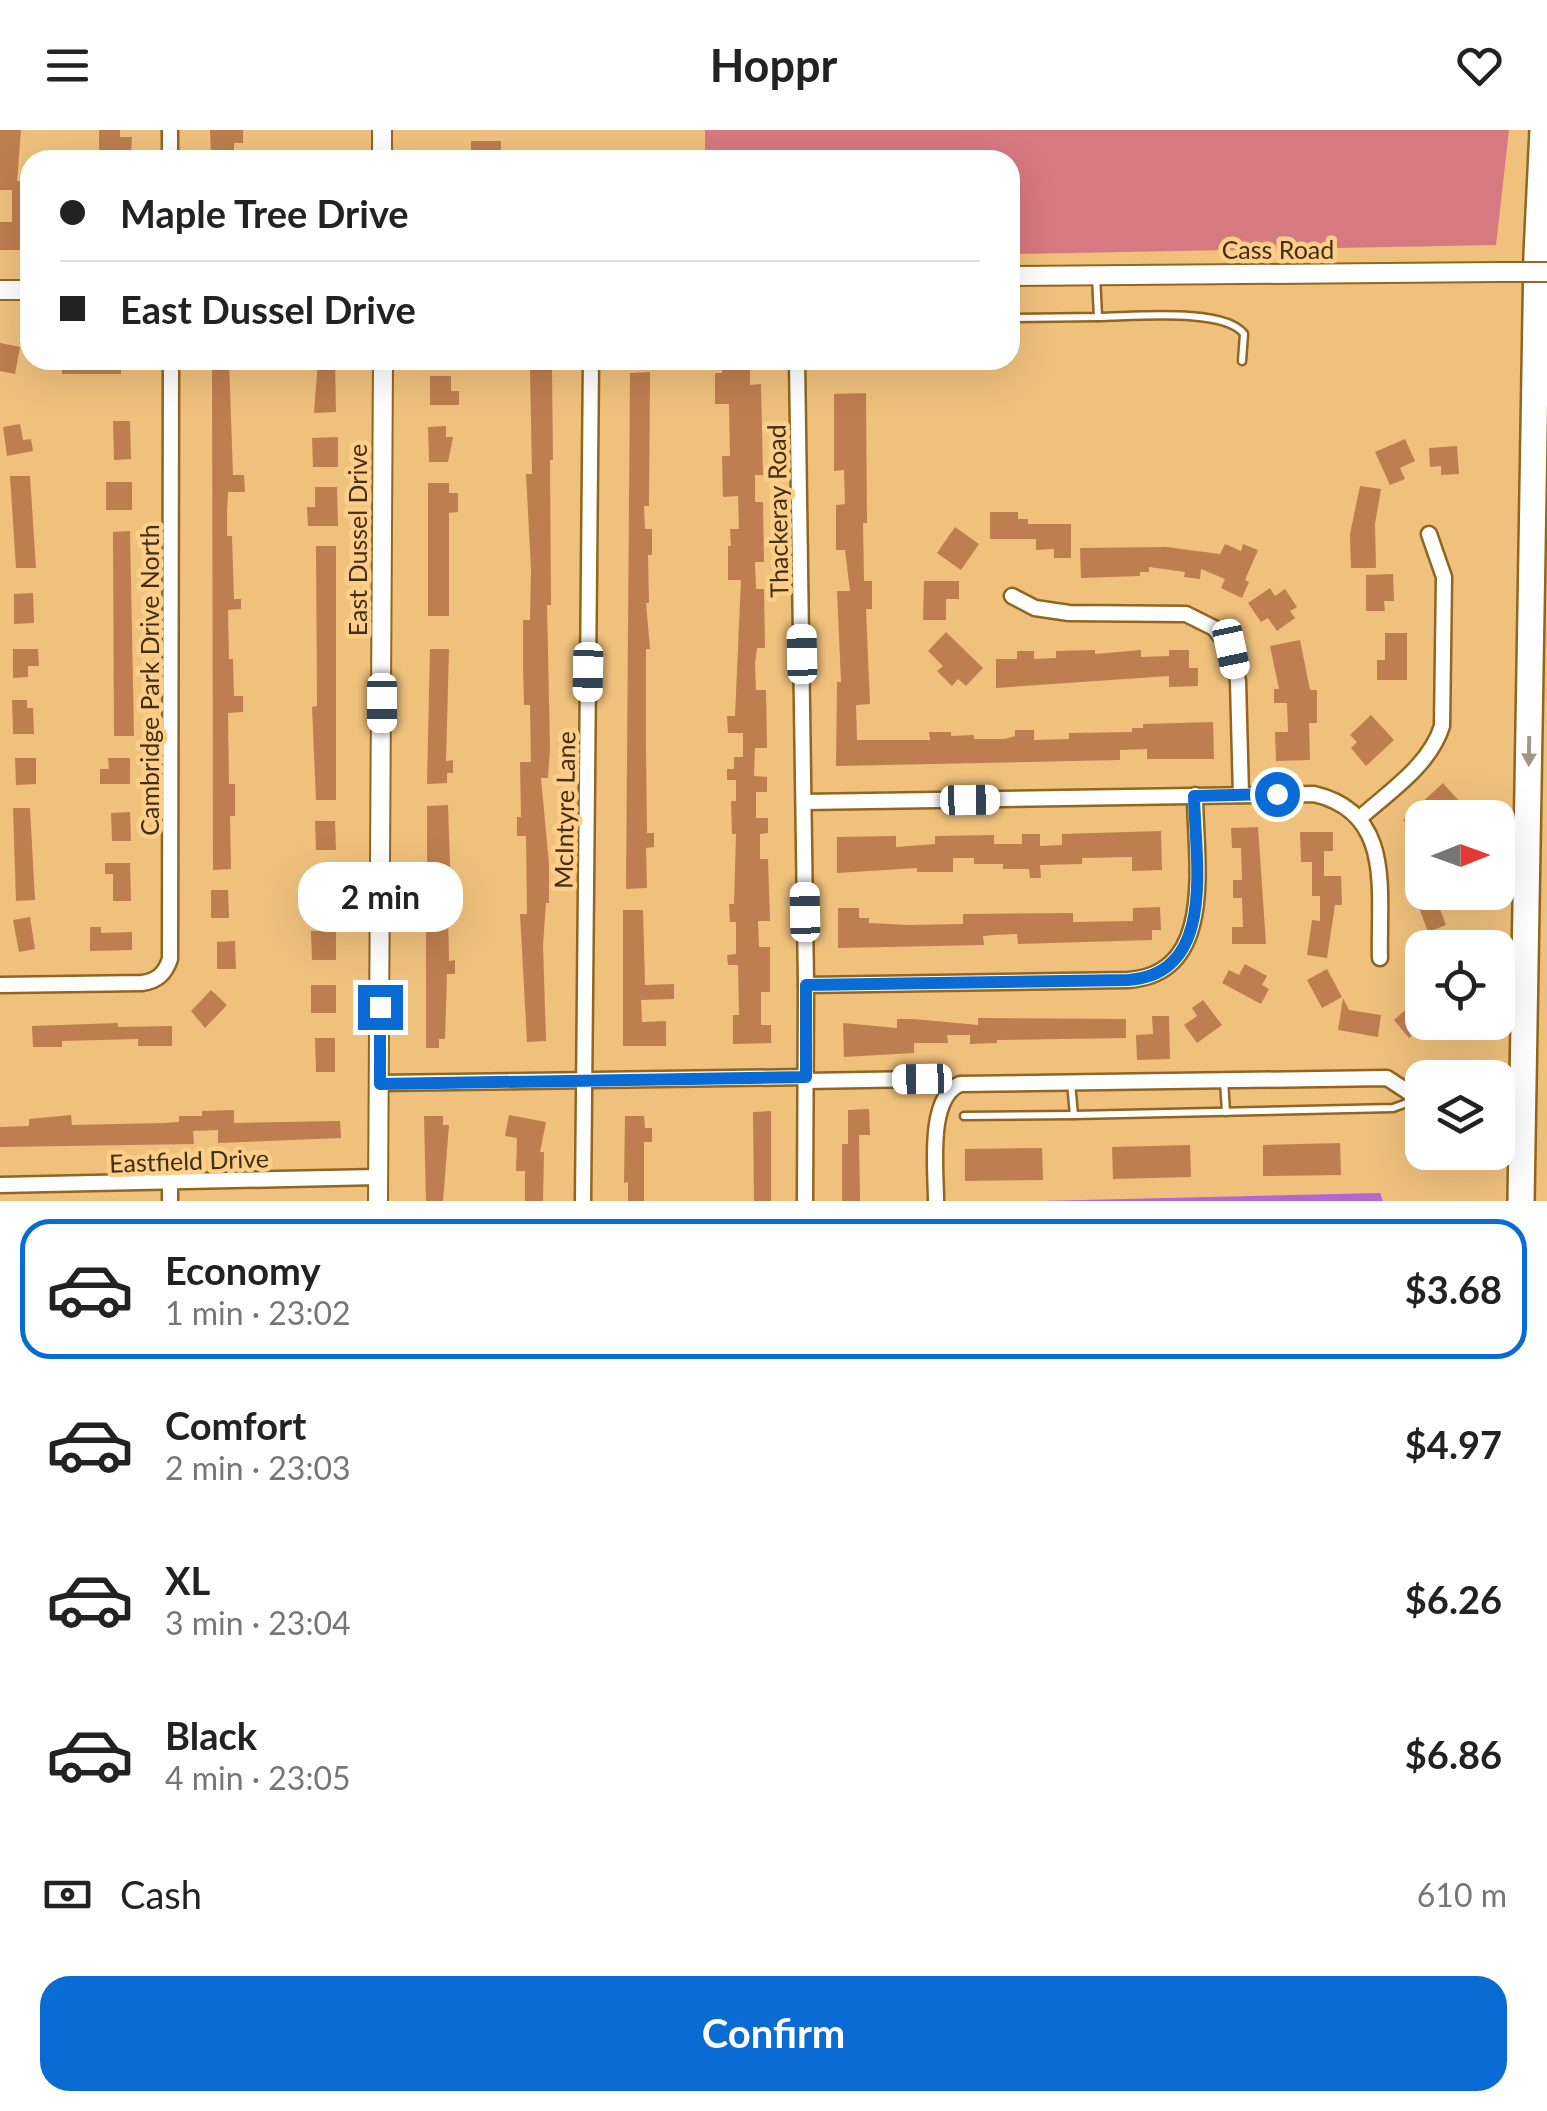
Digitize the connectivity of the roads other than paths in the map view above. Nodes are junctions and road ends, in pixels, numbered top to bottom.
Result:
1 (1543, 130) edge
2 (1547, 272) edge
3 (1096, 275) junction
4 (1020, 276) edge
5 (1098, 317) junction
6 (1020, 318) edge
7 (1242, 361) dead end
8 (171, 370) edge
9 (383, 370) edge
10 (591, 370) edge
11 (797, 370) edge
12 (1429, 534) dead end
13 (1012, 596) dead end
14 (1241, 795) junction
15 (1194, 796) junction
16 (804, 802) junction
17 (1361, 817) junction
18 (1380, 958) dead end
19 (0, 985) edge
20 (806, 985) junction
21 (806, 1079) junction
22 (922, 1079) dead end
23 (584, 1080) junction
24 (1224, 1080) junction
25 (1071, 1082) junction
26 (380, 1084) junction
27 (1405, 1090) edge
28 (1405, 1104) edge
29 (1226, 1112) junction
30 (1074, 1115) junction
31 (964, 1116) dead end
32 (378, 1176) junction
33 (170, 1183) junction
34 (0, 1186) edge
35 (170, 1201) edge
36 (378, 1201) edge
37 (584, 1201) edge
38 (806, 1201) edge
39 (936, 1201) edge
40 (1521, 1201) edge

1 -> 40 highway
2 - 3 street, Cass Road, bridge
3 - 4 street, Cass Road
3 - 5 lane
5 - 6 lane
5 - 7 lane
8 - 19 street, Cambridge Park Drive North
9 - 26 street, East Dussel Drive
10 - 23 street, McIntyre Lane
11 - 16 street, Thackeray Road
12 - 17 street
13 - 14 street
14 - 15 street
14 - 17 street
15 - 16 street
15 - 20 street
16 - 20 street, Thackeray Road
17 - 18 street
20 - 21 street, Thackeray Road
21 - 22 street
21 - 23 street
21 - 38 street, Thackeray Road
23 - 26 street
23 - 37 street, McIntyre Lane
24 - 25 street
24 - 27 street
24 - 29 lane
25 - 30 lane
25 - 39 street
26 - 32 street, East Dussel Drive
28 - 29 lane
29 - 30 lane
30 - 31 lane
32 - 33 street, Eastfield Drive
32 - 36 street, East Dussel Drive
33 - 34 street, Eastfield Drive
33 - 35 street

